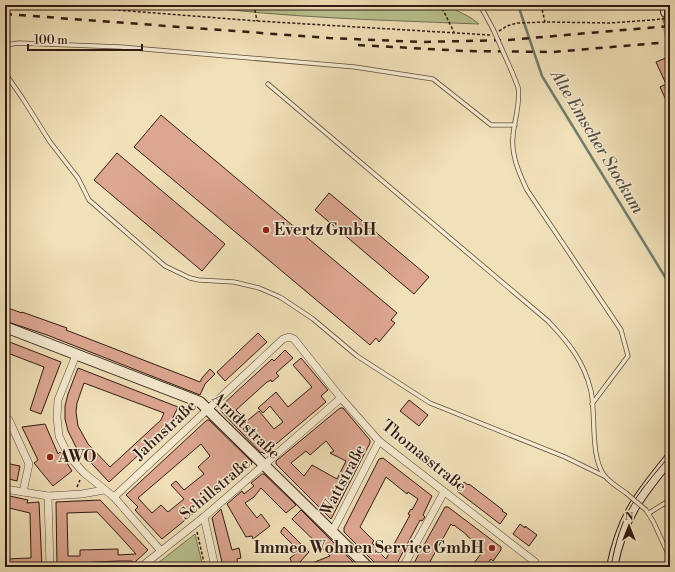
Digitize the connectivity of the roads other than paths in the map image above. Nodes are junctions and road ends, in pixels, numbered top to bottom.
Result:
1 (480, 5) edge
2 (5, 45) edge
3 (5, 73) edge
4 (268, 84) dead end
5 (515, 124) junction
6 (5, 327) edge
7 (289, 337) joint
8 (76, 355) junction
9 (341, 398) junction
10 (592, 404) junction
11 (208, 409) junction
12 (5, 417) edge
13 (379, 442) junction
14 (670, 458) edge
15 (264, 465) junction
16 (604, 476) junction
17 (5, 489) edge
18 (104, 490) junction
19 (23, 492) junction
20 (444, 492) junction
21 (48, 496) junction
22 (114, 497) junction
23 (670, 500) edge
24 (647, 512) junction
25 (204, 517) junction
26 (332, 532) junction
27 (161, 551) junction
28 (670, 558) edge
29 (50, 567) edge
30 (141, 567) edge
31 (215, 567) edge
32 (368, 567) edge
33 (403, 567) edge
34 (538, 567) edge
35 (612, 567) edge

1 - 5 lane, bridge
2 - 5 lane
3 - 16 lane
4 - 10 lane
5 - 10 lane
6 - 8 street, Arndtstraße
7 - 9 street, Thomasstraße
7 - 11 street, Jahnstraße
8 - 11 street, Arndtstraße
8 - 18 street
9 - 13 street, Thomasstraße
9 - 15 street, Schillstraße
10 - 16 lane
11 - 15 street, Arndtstraße
11 - 22 street, Jahnstraße
12 - 19 street
13 - 20 street, Thomasstraße
13 - 26 street, Wattstraße
14 - 35 street
15 - 25 street, Schillstraße
15 - 26 street, Arndtstraße
16 - 24 lane, bridge
17 - 19 street
18 - 21 street
18 - 22 street
19 - 21 street
20 - 33 street
20 - 34 street, Thomasstraße
21 - 29 street
22 - 27 street
23 - 24 lane
24 - 28 lane
25 - 27 street, Schillstraße
25 - 31 street
26 - 32 street, Arndtstraße
27 - 30 street, Schillstraße

